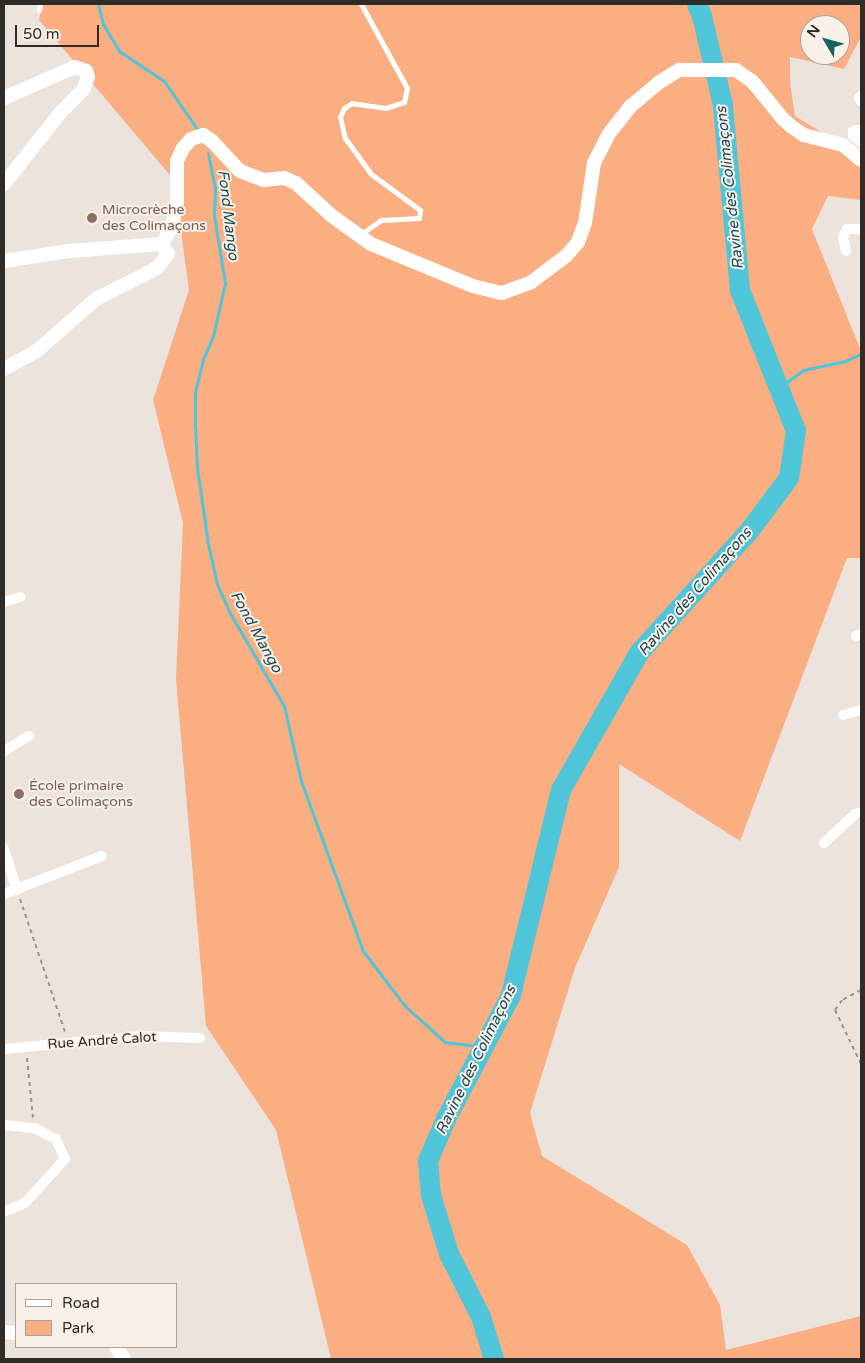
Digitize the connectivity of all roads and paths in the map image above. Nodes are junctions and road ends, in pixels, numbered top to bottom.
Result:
1 (361, 4) edge
2 (861, 96) edge
3 (4, 98) edge
4 (861, 102) edge
5 (861, 132) edge
6 (861, 142) edge
7 (861, 160) edge
8 (4, 184) edge
9 (861, 229) edge
10 (359, 236) junction
11 (162, 244) junction
12 (846, 251) dead end
13 (4, 261) edge
14 (4, 369) edge
15 (20, 597) dead end
16 (4, 602) edge
17 (861, 710) edge
18 (843, 715) dead end
19 (29, 736) dead end
20 (4, 752) edge
21 (861, 812) edge
22 (824, 843) dead end
23 (4, 849) edge
24 (102, 856) dead end
25 (17, 890) junction
26 (4, 894) edge
27 (861, 990) edge
28 (200, 1038) dead end
29 (68, 1041) junction
30 (26, 1046) junction
31 (4, 1049) edge
32 (861, 1064) edge
33 (4, 1125) edge
34 (34, 1128) junction
35 (4, 1212) edge
36 (117, 1348) edge
37 (124, 1359) edge

1 - 10 lane
2 - 4 street
3 - 8 main road
5 - 6 street
7 - 10 main road
9 - 12 street
10 - 11 main road
11 - 13 main road
11 - 14 main road
15 - 16 street
17 - 18 street
19 - 20 street
21 - 22 street
23 - 25 street
24 - 25 street
25 - 26 street
25 - 29 path
27 - 32 path
28 - 29 street, Rue André Calot
29 - 30 street, Rue André Calot
30 - 31 street, Rue André Calot
30 - 34 path
33 - 34 street
34 - 35 street
36 - 37 main road

